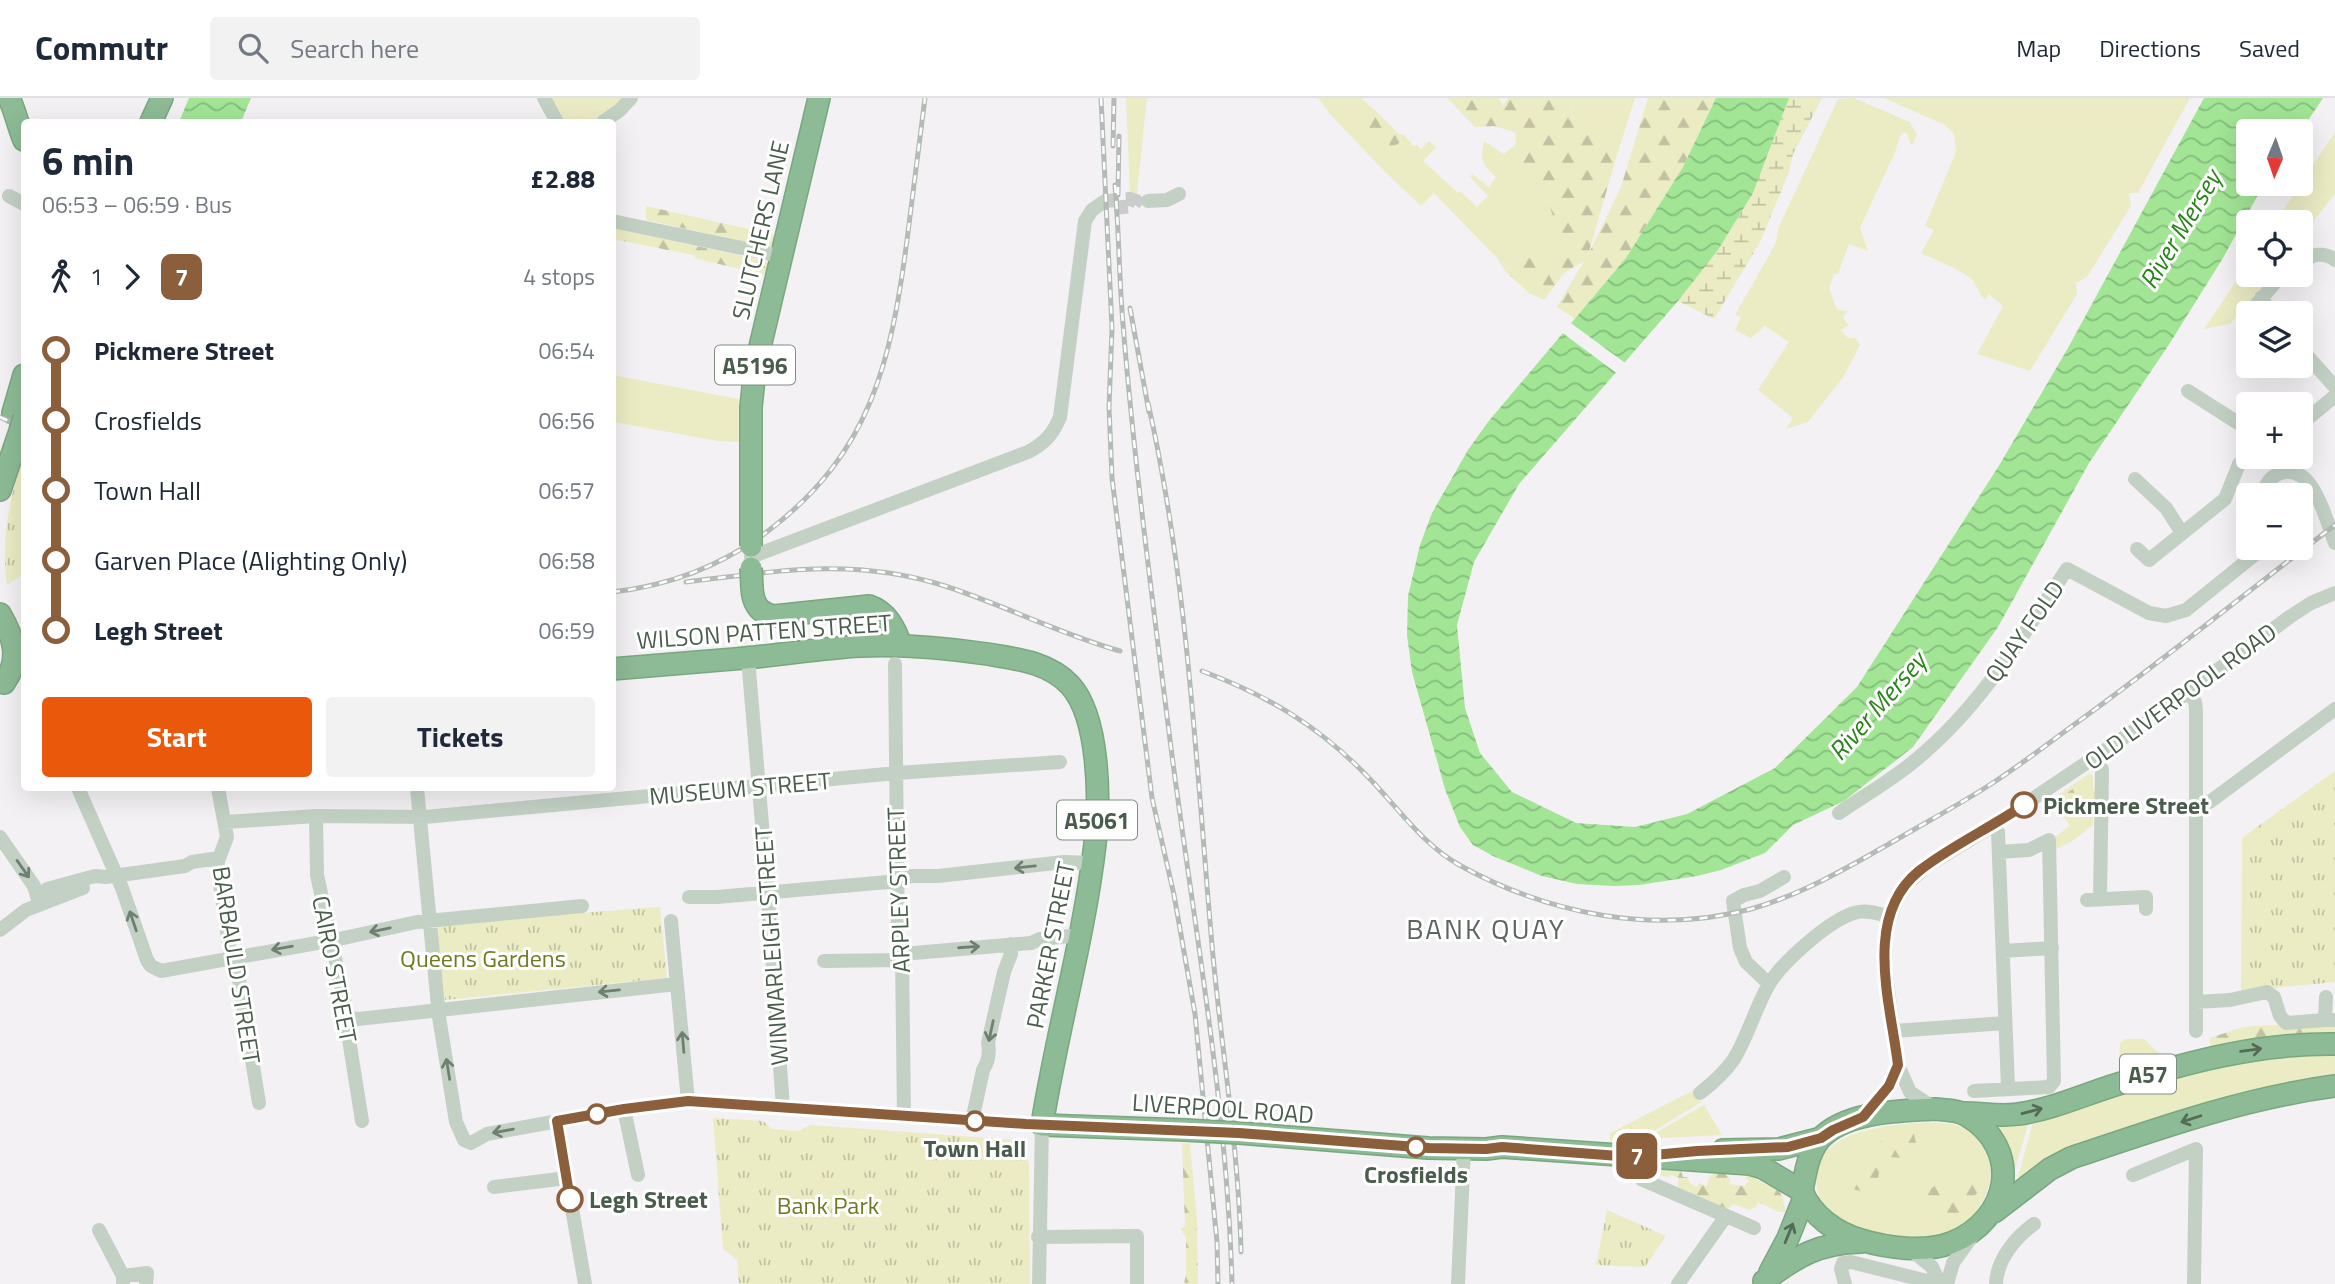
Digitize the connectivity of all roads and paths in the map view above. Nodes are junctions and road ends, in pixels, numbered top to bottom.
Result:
1 (9, 98) edge
2 (162, 98) edge
3 (544, 98) edge
4 (631, 98) edge
5 (819, 98) edge
6 (22, 119) edge
7 (152, 119) edge
8 (555, 119) edge
9 (607, 119) edge
10 (21, 194) edge
11 (1179, 194) dead end
12 (1148, 201) dead end
13 (21, 202) edge
14 (1103, 205) tunnel mouth
15 (616, 221) edge
16 (2313, 255) edge
17 (780, 256) junction
18 (2335, 260) edge
19 (2272, 287) edge
20 (2261, 298) junction
21 (2259, 301) edge
22 (2263, 301) edge
23 (2313, 362) edge
24 (2335, 387) edge
25 (2188, 391) dead end
26 (2335, 396) edge
27 (21, 398) edge
28 (2313, 414) edge
29 (18, 420) edge
30 (2236, 422) edge
31 (0, 452) edge
32 (2237, 469) edge
33 (2135, 479) dead end
34 (2268, 483) edge
35 (2311, 483) edge
36 (2313, 487) edge
37 (0, 490) edge
38 (2182, 533) junction
39 (2335, 543) edge
40 (2137, 550) dead end
41 (2248, 560) edge
42 (751, 565) junction
43 (2335, 593) edge
44 (0, 614) edge
45 (19, 647) edge
46 (892, 652) junction
47 (748, 658) junction
48 (1044, 667) joint
49 (616, 669) edge
50 (10, 682) edge
51 (2189, 692) junction
52 (2335, 709) edge
53 (2097, 757) junction
54 (1060, 762) dead end
55 (897, 773) junction
56 (759, 787) junction
57 (79, 791) edge
58 (219, 791) edge
59 (417, 791) edge
60 (2196, 806) junction
61 (1839, 813) dead end
62 (316, 817) junction
63 (419, 817) junction
64 (226, 822) junction
65 (1994, 825) junction
66 (0, 837) edge
67 (1999, 852) junction
68 (219, 858) junction
69 (1093, 863) junction
70 (111, 876) junction
71 (1784, 877) dead end
72 (897, 880) junction
73 (47, 889) dead end
74 (768, 891) junction
75 (689, 897) dead end
76 (39, 904) junction
77 (582, 906) dead end
78 (2146, 909) dead end
79 (1890, 917) junction
80 (430, 920) junction
81 (671, 921) dead end
82 (0, 930) edge
83 (1080, 935) junction
84 (331, 939) junction
85 (1011, 944) junction
86 (2052, 948) junction
87 (2003, 951) junction
88 (233, 957) junction
89 (901, 957) junction
90 (824, 961) dead end
91 (677, 984) junction
92 (1769, 984) junction
93 (2326, 997) dead end
94 (2196, 1002) junction
95 (439, 1010) junction
96 (348, 1017) junction
97 (2330, 1020) edge
98 (2005, 1023) junction
99 (1894, 1031) junction
100 (2196, 1031) dead end
101 (2335, 1044) edge
102 (1898, 1065) junction
103 (1052, 1074) junction
104 (2335, 1086) edge
105 (2008, 1088) junction
106 (1974, 1091) dead end
107 (1700, 1093) dead end
108 (688, 1101) junction
109 (259, 1103) dead end
110 (783, 1108) junction
111 (624, 1109) junction
112 (1936, 1109) junction
113 (1964, 1114) junction
114 (904, 1116) junction
115 (1863, 1117) junction
116 (362, 1121) dead end
117 (557, 1121) junction
118 (972, 1121) junction
119 (1042, 1125) junction
120 (1100, 1127) junction
121 (1821, 1138) junction
122 (1401, 1146) junction
123 (1502, 1147) junction
124 (1464, 1148) junction
125 (1632, 1157) junction
126 (638, 1175) dead end
127 (2133, 1175) dead end
128 (1676, 1177) dead end
129 (567, 1178) junction
130 (1641, 1179) dead end
131 (494, 1187) dead end
132 (1669, 1191) junction
133 (1803, 1194) junction
134 (1726, 1216) junction
135 (1986, 1220) junction
136 (1746, 1221) dead end
137 (2034, 1224) dead end
138 (99, 1230) dead end
139 (1038, 1237) junction
140 (1870, 1242) junction
141 (1907, 1247) junction
142 (123, 1280) edge
143 (1763, 1282) edge
144 (146, 1284) edge
145 (584, 1284) edge
146 (1039, 1284) edge
147 (1137, 1284) edge
148 (1458, 1284) edge
149 (1678, 1284) edge
150 (1845, 1284) edge
151 (1943, 1284) edge
152 (1996, 1284) edge
153 (2194, 1284) edge

1 - 6 highway
2 - 7 highway
3 - 8 street
4 - 9 street
5 - 17 highway, SLUTCHERS LANE / A5196
10 - 13 street
11 - 12 street
14 - 42 street
15 - 17 street
16 - 18 street
17 - 42 highway, SLUTCHERS LANE / A5196, bridge
19 - 20 street
20 - 21 street
20 - 22 street
23 - 24 street
25 - 30 street
26 - 28 street
27 - 29 highway
29 - 31 highway
29 - 37 highway
32 - 38 street
33 - 38 street
34 - 35 street
36 - 39 street
38 - 40 street
41 - 61 street, QUAY FOLD
42 - 46 highway
43 - 51 street, OLD LIVERPOOL ROAD
44 - 45 highway
45 - 50 highway
46 - 47 highway, WILSON PATTEN STREET / A5061
46 - 48 highway, WILSON PATTEN STREET / A5061
46 - 55 street, ARPLEY STREET
47 - 49 highway, WILSON PATTEN STREET / A5061
47 - 56 street, WINMARLEIGH STREET
48 - 69 highway, PARKER STREET / A5061
51 - 53 street, OLD LIVERPOOL ROAD
51 - 60 street
52 - 60 street
53 - 65 street, OLD LIVERPOOL ROAD
53 - 78 street
54 - 55 street, MUSEUM STREET
55 - 56 street, MUSEUM STREET
55 - 72 street, ARPLEY STREET
56 - 63 street, MUSEUM STREET
56 - 74 street, WINMARLEIGH STREET
57 - 70 street
58 - 64 street, BARBAULD STREET
59 - 63 street
60 - 94 street
62 - 63 street, MUSEUM STREET
62 - 64 street, MUSEUM STREET
62 - 84 street, CAIRO STREET
63 - 80 street
64 - 68 street, BARBAULD STREET
65 - 67 street
65 - 79 street, OLD LIVERPOOL ROAD
66 -> 76 street
67 - 86 street
67 - 87 street
68 - 70 street
68 - 88 street, BARBAULD STREET
69 -> 72 street
69 - 83 highway, PARKER STREET / A5061
70 - 73 street
70 - 76 street
88 -> 70 street
71 - 92 street
72 - 74 street
72 - 89 street, ARPLEY STREET
74 - 75 street
74 - 110 street, WINMARLEIGH STREET
76 - 82 street
77 - 80 street
79 - 92 street
79 - 99 street, OLD LIVERPOOL ROAD
80 -> 84 street
80 - 95 street
81 - 91 street
83 - 85 street
83 - 103 highway, PARKER STREET / A5061
84 -> 88 street
84 - 96 street, CAIRO STREET
89 -> 85 street
85 -> 118 street
86 - 87 street
86 - 105 street
87 - 98 street
88 - 109 street, BARBAULD STREET
89 - 90 street
89 - 114 street, ARPLEY STREET
91 -> 95 street
108 -> 91 street
92 - 107 street
93 - 97 street
94 - 97 street
94 - 100 street
95 - 96 street
117 -> 95 street
96 - 116 street, CAIRO STREET
98 - 99 street
98 - 105 street
99 - 102 street, OLD LIVERPOOL ROAD
113 -> 101 highway, A57
102 - 112 street
102 - 115 street
103 - 119 highway, PARKER STREET / A5061
103 - 120 highway
104 -> 135 highway, A57
105 - 106 street
108 - 110 street
108 - 111 street
110 - 114 street
111 - 117 street
111 - 126 street
112 - 113 highway, A57
112 - 115 highway, A57
113 - 135 highway, A57
114 - 118 street
115 - 121 highway, A57
117 - 129 street
118 - 119 street
119 - 120 highway, LIVERPOOL ROAD
119 - 139 street
120 - 122 highway, LIVERPOOL ROAD, bridge
121 - 125 highway
121 - 133 highway, A57
122 - 123 highway, LIVERPOOL ROAD
122 - 124 highway, LIVERPOOL ROAD
123 - 124 highway, LIVERPOOL ROAD
123 - 125 highway, LIVERPOOL ROAD
124 - 148 street
125 - 133 highway
127 - 153 street
128 - 132 street
129 - 131 street
129 - 145 street
130 - 132 street
132 - 134 street
133 - 140 highway, A57
143 -> 133 highway, A57
134 - 136 street
134 - 149 street
135 - 141 highway, A57
135 - 151 street
137 - 152 street
138 - 142 street
139 - 146 street
139 - 147 street
140 - 141 highway, A57
140 - 143 highway, A57
141 - 151 street
142 - 144 street
150 - 151 street

